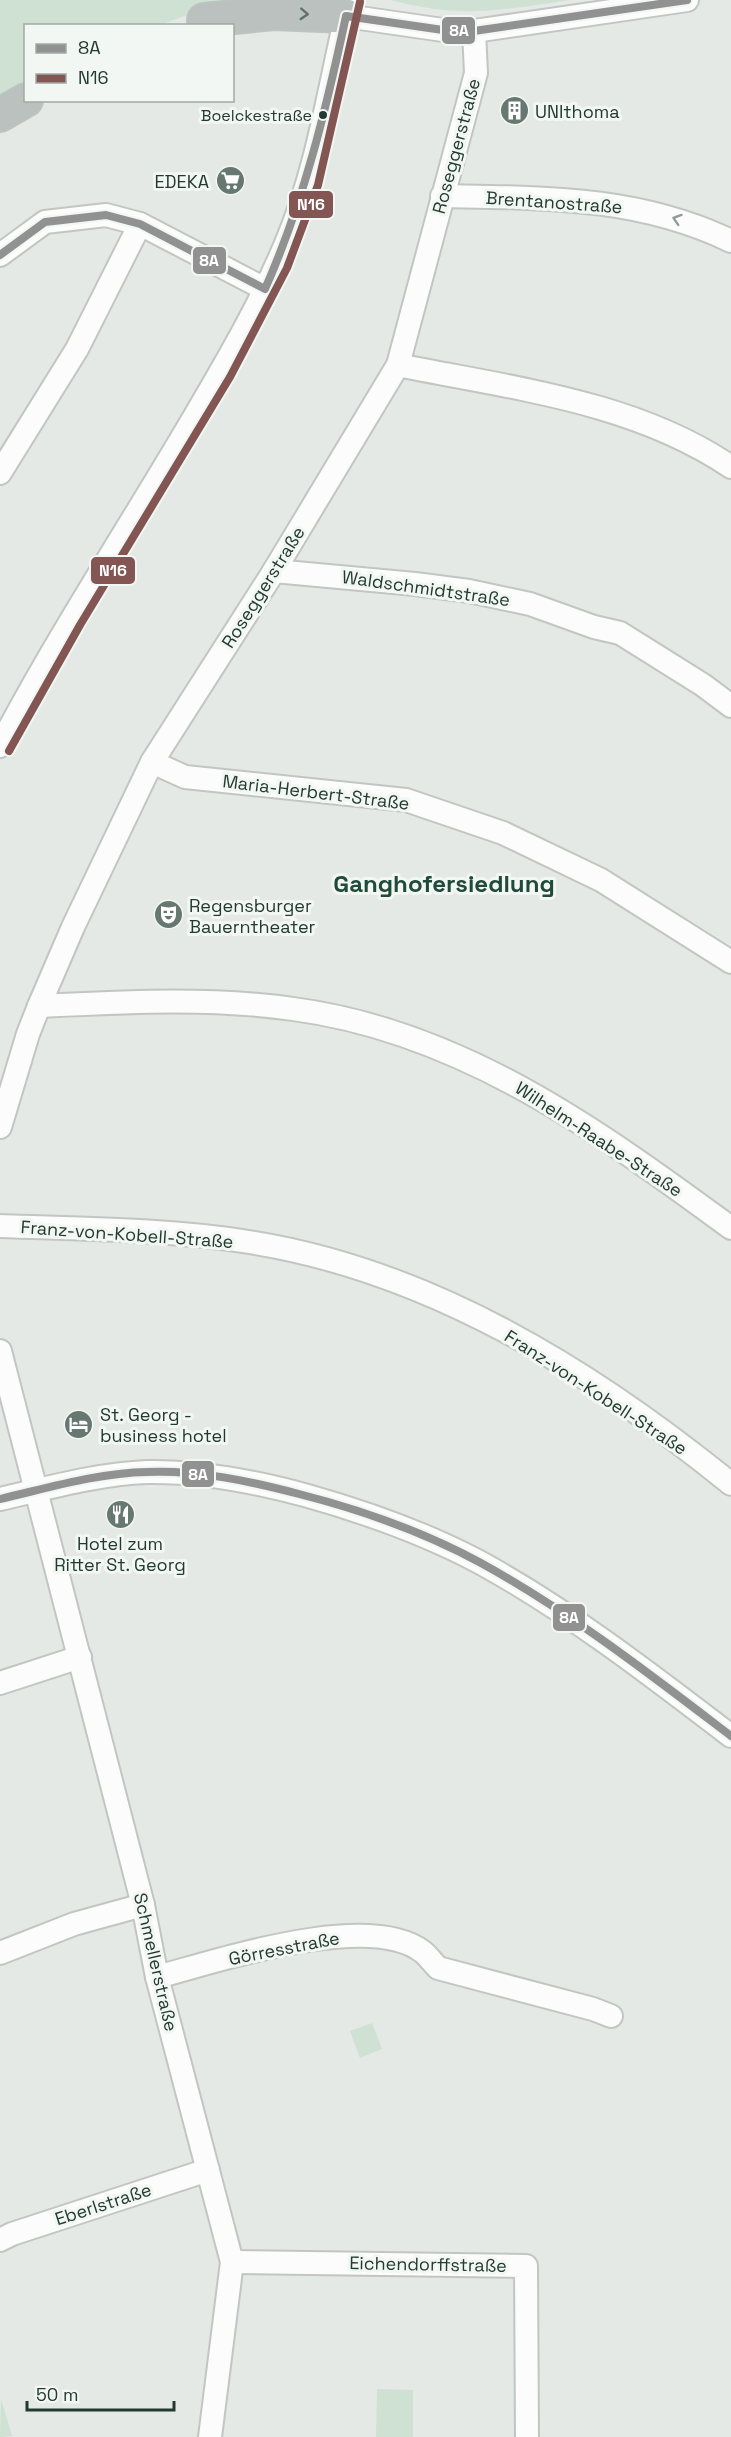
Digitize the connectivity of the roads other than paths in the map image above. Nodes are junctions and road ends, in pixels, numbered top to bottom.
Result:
1 (260, 0) edge
2 (687, 0) edge
3 (348, 8) edge
4 (196, 23) edge
5 (474, 31) junction
6 (24, 101) edge
7 (0, 115) edge
8 (442, 196) junction
9 (140, 224) junction
10 (731, 241) edge
11 (0, 255) edge
12 (265, 289) junction
13 (398, 365) junction
14 (731, 466) edge
15 (0, 473) edge
16 (274, 571) junction
17 (731, 706) edge
18 (0, 746) edge
19 (152, 762) junction
20 (731, 962) edge
21 (39, 1006) junction
22 (0, 1127) edge
23 (0, 1226) edge
24 (731, 1228) edge
25 (0, 1352) edge
26 (731, 1484) edge
27 (35, 1491) junction
28 (0, 1498) edge
29 (80, 1657) junction
30 (0, 1683) edge
31 (731, 1736) edge
32 (143, 1905) junction
33 (0, 1953) edge
34 (157, 1977) junction
35 (611, 2016) dead end
36 (208, 2170) junction
37 (0, 2240) edge
38 (232, 2262) junction
39 (210, 2437) edge
40 (527, 2437) edge

1 - 4 highway
2 - 5 street
4 -> 3 highway
3 - 5 street
3 - 12 street
5 - 8 street, Roseggerstraße
6 - 7 highway
10 -> 8 street, Brentanostraße
8 - 13 street, Roseggerstraße
9 - 11 street
9 - 12 street
9 - 15 street
12 - 18 street
13 - 14 street
13 - 16 street, Roseggerstraße
16 - 17 street, Waldschmidtstraße
16 - 19 street, Roseggerstraße
19 - 20 street, Maria-Herbert-Straße
19 - 21 street, Roseggerstraße
21 - 22 street, Roseggerstraße
21 - 24 street, Wilhelm-Raabe-Straße
23 - 26 street, Franz-von-Kobell-Straße
25 - 27 street
27 - 28 street
27 - 29 street, Schmellerstraße
27 - 31 street
29 - 30 street
29 - 32 street, Schmellerstraße
32 - 33 street
32 - 34 street, Schmellerstraße
34 - 35 street, Görresstraße
34 - 36 street, Schmellerstraße
36 - 37 street, Eberlstraße
36 - 38 street, Schmellerstraße
38 - 39 street, Schmellerstraße
38 - 40 street, Eichendorffstraße

